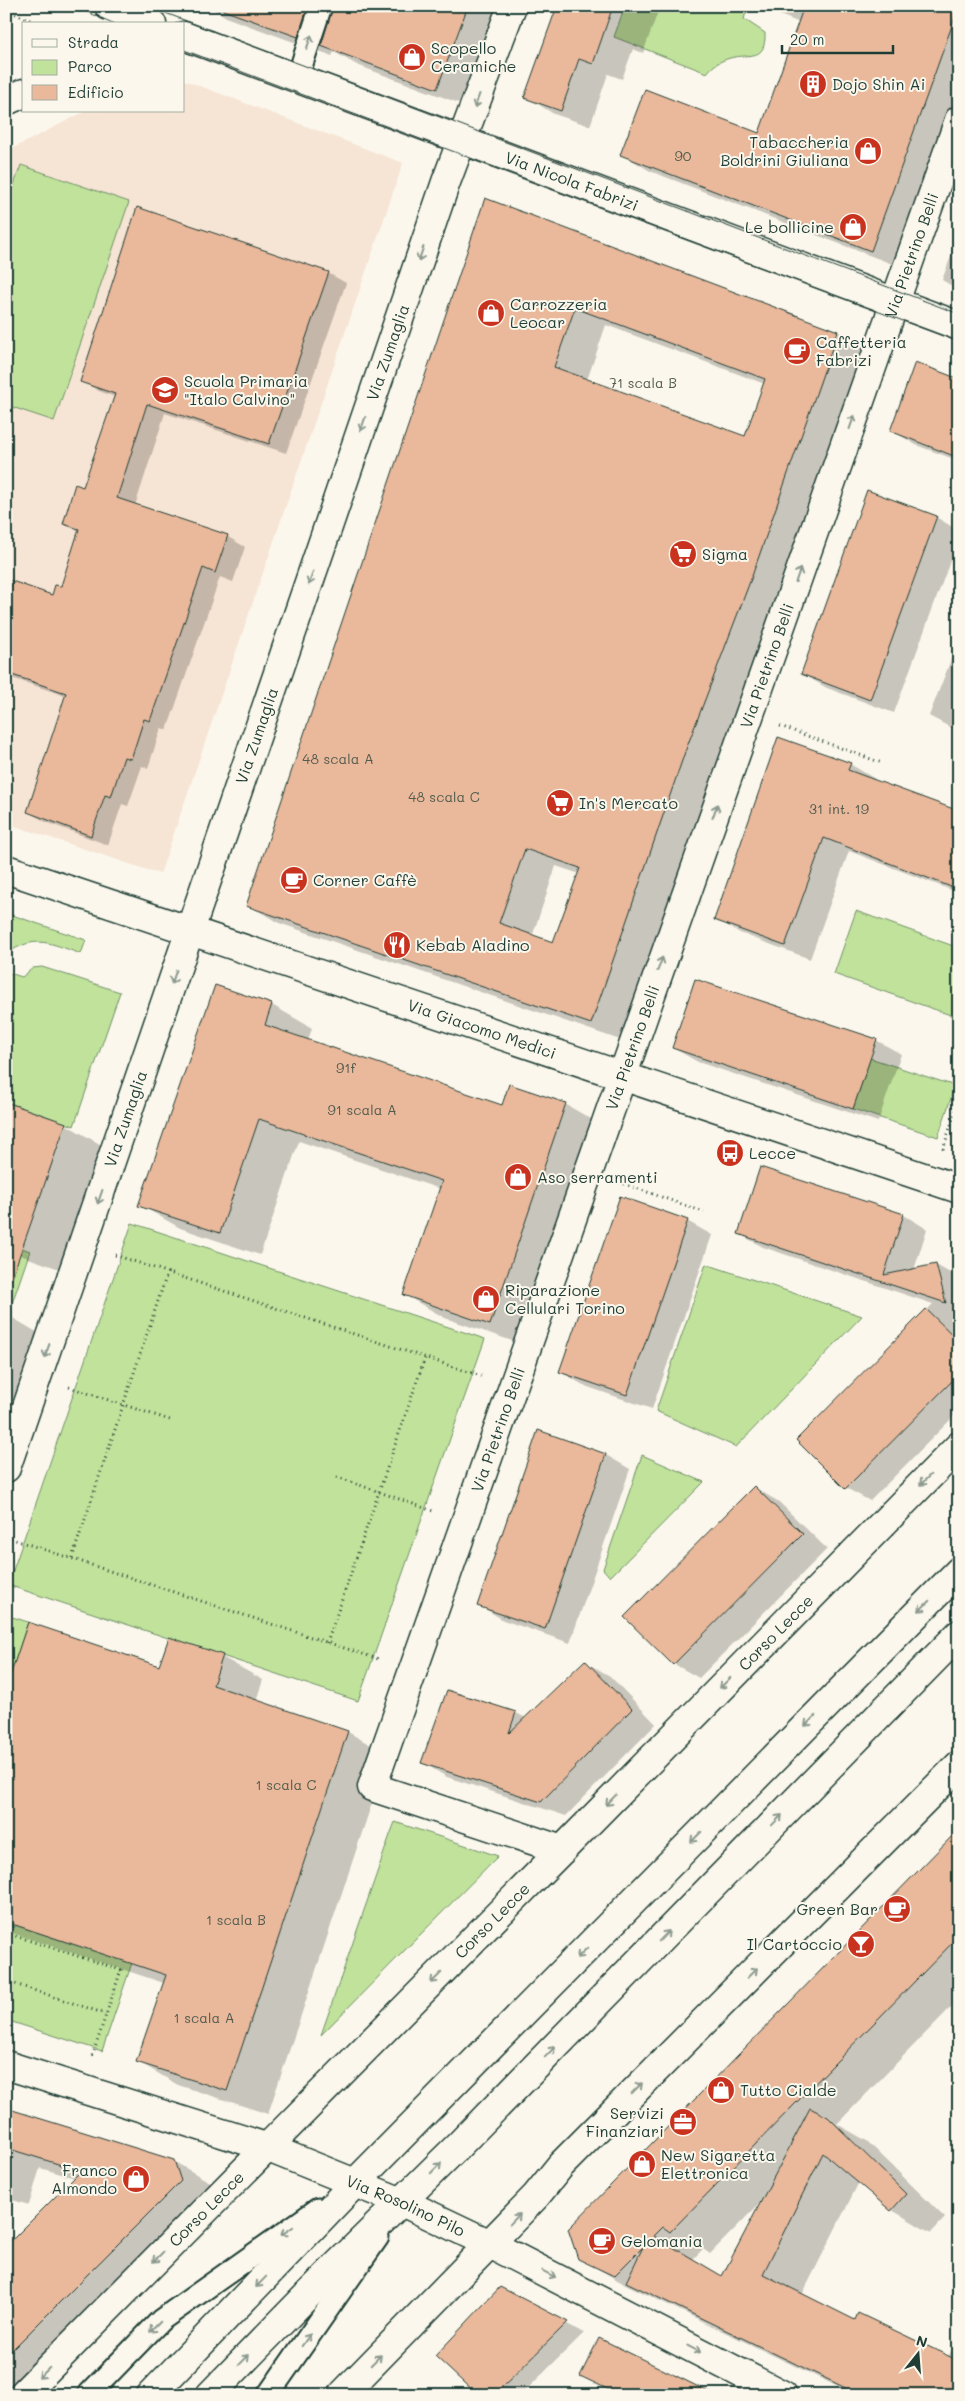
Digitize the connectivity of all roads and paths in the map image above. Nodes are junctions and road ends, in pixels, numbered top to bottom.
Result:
1 (109, 6) edge
2 (158, 6) edge
3 (321, 6) edge
4 (512, 6) edge
5 (6, 10) edge
6 (35, 22) edge
7 (147, 22) edge
8 (164, 22) edge
9 (185, 36) edge
10 (297, 79) junction
11 (22, 94) edge
12 (6, 101) edge
13 (959, 120) edge
14 (462, 140) junction
15 (894, 301) junction
16 (959, 326) edge
17 (749, 715) junction
18 (882, 763) dead end
19 (6, 869) edge
20 (190, 931) junction
21 (621, 1076) junction
22 (959, 1101) edge
23 (588, 1172) junction
24 (933, 1180) junction
25 (959, 1189) edge
26 (704, 1212) dead end
27 (84, 1244) junction
28 (168, 1271) junction
29 (426, 1358) junction
30 (38, 1377) junction
31 (513, 1386) junction
32 (123, 1405) junction
33 (173, 1421) dead end
34 (959, 1446) edge
35 (6, 1468) edge
36 (337, 1477) dead end
37 (379, 1492) junction
38 (465, 1522) junction
39 (6, 1537) edge
40 (72, 1558) junction
41 (959, 1571) edge
42 (959, 1634) edge
43 (327, 1643) junction
44 (412, 1671) junction
45 (959, 1765) edge
46 (562, 1850) junction
47 (14, 1924) dead end
48 (8, 1933) edge
49 (6, 1946) edge
50 (6, 1981) edge
51 (106, 2014) junction
52 (6, 2065) edge
53 (81, 2088) junction
54 (266, 2147) junction
55 (355, 2183) junction
56 (402, 2202) junction
57 (490, 2244) junction
58 (22, 2395) edge
59 (88, 2395) edge
60 (150, 2395) edge
61 (210, 2395) edge
62 (268, 2395) edge
63 (342, 2395) edge
64 (783, 2395) edge

1 - 7 street
2 - 8 street
10 -> 3 lane
4 -> 14 street, Via Zumaglia
5 - 6 path
9 - 10 street, Via Nicola Fabrizi
10 - 14 street, Via Nicola Fabrizi
11 - 12 street
13 - 15 street, Via Pietrino Belli
14 - 15 street, Via Nicola Fabrizi
14 -> 20 street, Via Zumaglia
15 - 16 street, Via Nicola Fabrizi
17 -> 15 street, Via Pietrino Belli
17 - 18 path
21 -> 17 street, Via Pietrino Belli
19 - 20 street, Via Giacomo Medici
20 - 21 street, Via Giacomo Medici
20 -> 27 street, Via Zumaglia
21 - 23 street, Via Pietrino Belli
21 - 24 street, Via Giacomo Medici
22 - 24 path
23 - 26 path
23 - 31 street, Via Pietrino Belli
24 - 25 street, Via Giacomo Medici
27 - 28 path
27 -> 30 street, Via Zumaglia
28 - 29 path
28 - 32 path
29 - 31 path
29 - 37 path
30 - 32 path
30 - 35 street, Via Zumaglia
31 - 38 street, Via Pietrino Belli
32 - 33 path
32 - 40 path
34 -> 46 street, Corso Lecce
36 - 37 path
37 - 38 path
37 - 43 path
38 - 44 street, Via Pietrino Belli
39 - 40 path
40 - 43 path
41 -> 55 street
56 -> 42 street
43 - 44 path
44 - 46 street, Via Pietrino Belli
57 -> 45 street
46 -> 54 street, Corso Lecce
47 - 48 path
48 - 49 path
48 - 51 path
50 - 51 path
51 - 53 path
52 - 53 street, Via Rosolino Pilo
53 - 54 street, Via Rosolino Pilo
54 - 55 street, Via Rosolino Pilo
54 -> 58 street, Corso Lecce
55 - 56 street, Via Rosolino Pilo
55 -> 59 lane
55 -> 60 street
56 - 57 street, Via Rosolino Pilo
61 -> 56 street
62 -> 56 lane
63 -> 57 street
57 -> 64 street, Via Rosolino Pilo

